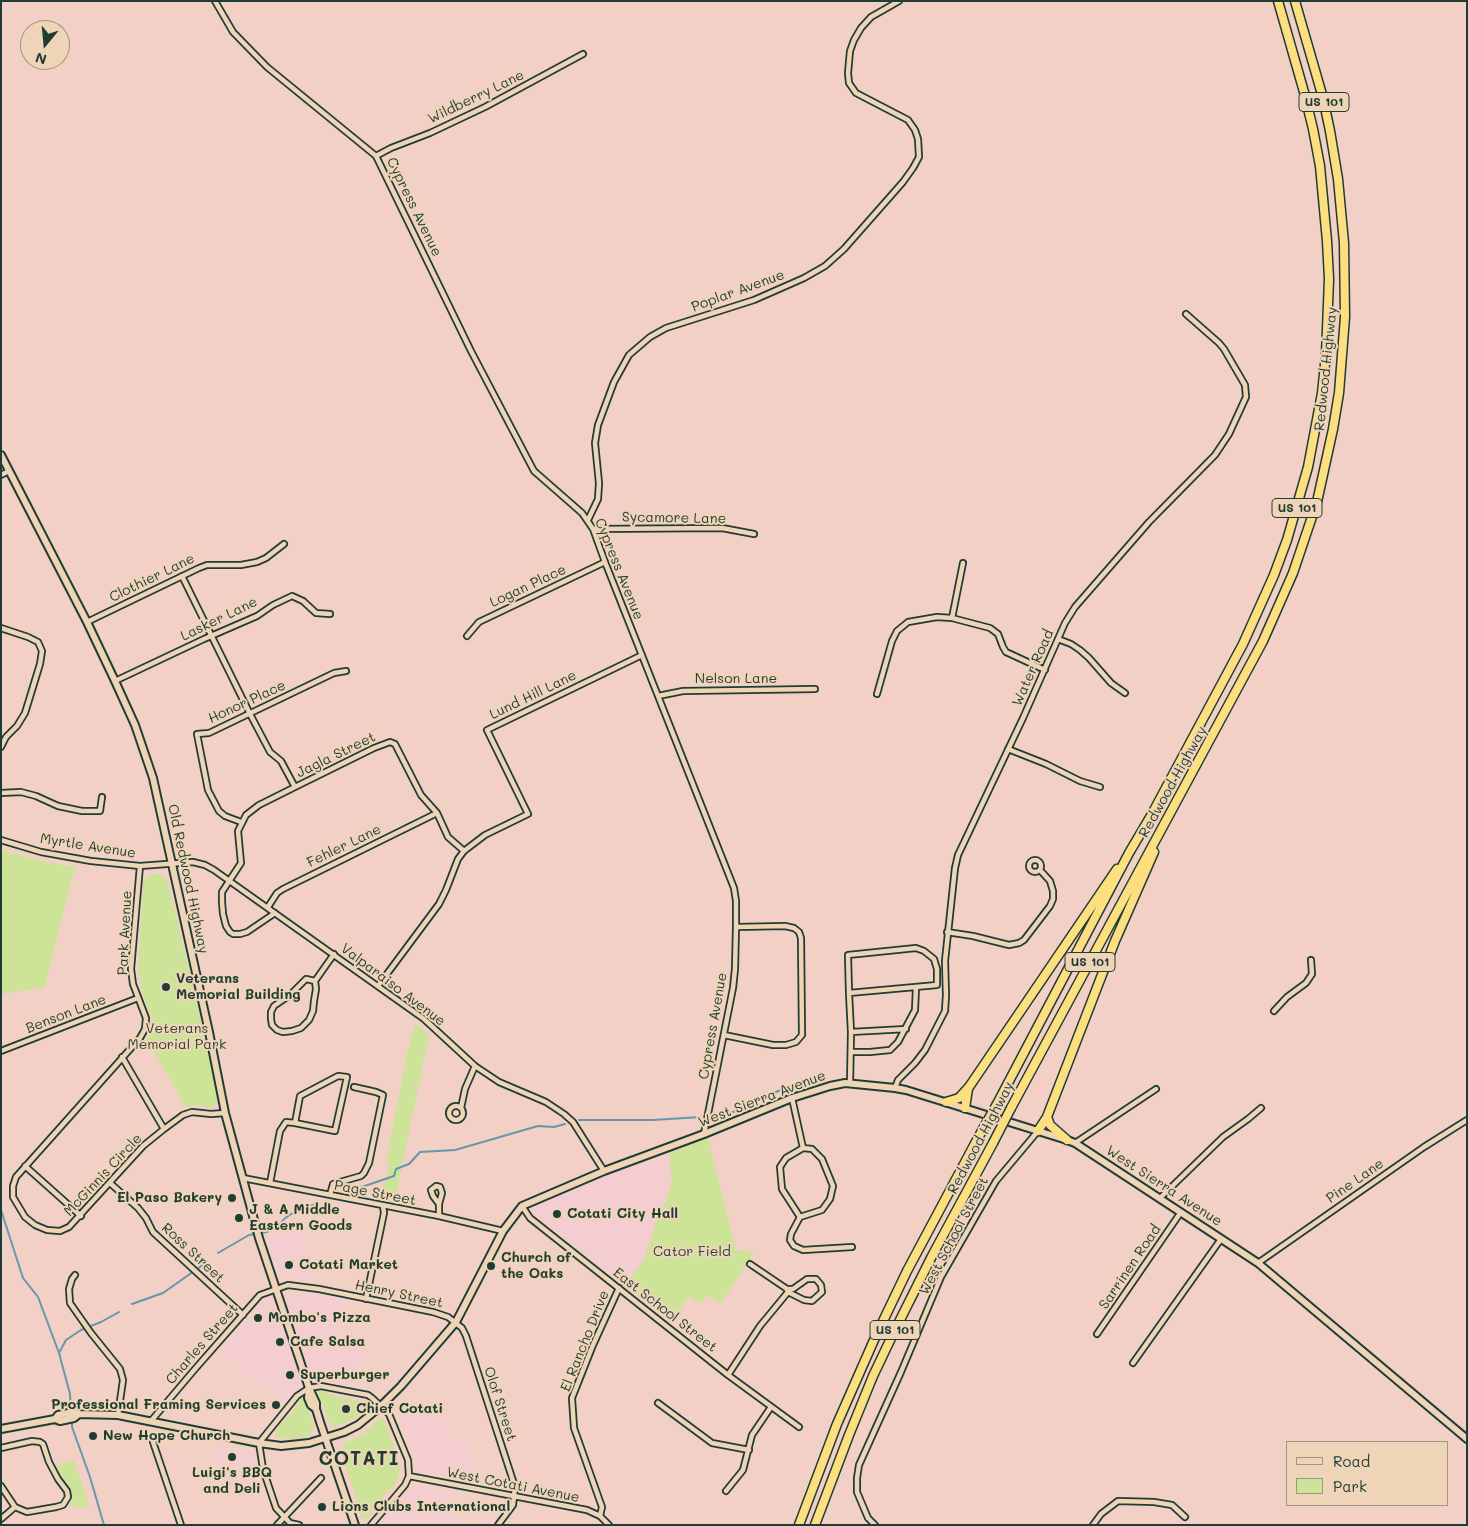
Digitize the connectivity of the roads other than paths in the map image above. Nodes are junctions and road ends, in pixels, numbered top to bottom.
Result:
1 (215, 1) edge
2 (899, 1) edge
3 (1278, 1) edge
4 (1295, 1) edge
5 (583, 54) dead end
6 (376, 156) junction
7 (1341, 162) dead end
8 (1341, 206) junction
9 (1186, 314) dead end
10 (1, 455) edge
11 (9, 471) junction
12 (1, 475) edge
13 (588, 520) junction
14 (593, 529) junction
15 (754, 534) dead end
16 (284, 544) dead end
17 (605, 562) junction
18 (963, 563) dead end
19 (182, 576) junction
20 (330, 614) dead end
21 (952, 618) junction
22 (87, 622) junction
23 (1, 628) edge
24 (212, 635) junction
25 (467, 636) dead end
26 (1058, 639) junction
27 (642, 655) junction
28 (1045, 670) junction
29 (346, 671) dead end
30 (115, 681) junction
31 (815, 690) dead end
32 (1125, 693) dead end
33 (878, 694) dead end
34 (658, 696) junction
35 (250, 714) junction
36 (1, 747) edge
37 (1008, 749) junction
38 (295, 787) junction
39 (1100, 787) dead end
40 (1, 793) edge
41 (102, 797) dead end
42 (437, 813) junction
43 (1169, 815) junction
44 (241, 822) junction
45 (1, 840) edge
46 (464, 851) junction
47 (1129, 853) junction
48 (172, 863) junction
49 (140, 866) junction
50 (1040, 870) dead end
51 (229, 880) junction
52 (268, 907) junction
53 (275, 912) junction
54 (736, 927) junction
55 (947, 932) junction
56 (334, 954) junction
57 (1311, 960) dead end
58 (315, 981) junction
59 (378, 986) junction
60 (916, 986) junction
61 (849, 993) junction
62 (138, 998) junction
63 (1274, 1011) dead end
64 (145, 1028) joint
65 (906, 1029) junction
66 (851, 1032) junction
67 (724, 1035) junction
68 (1, 1051) edge
69 (851, 1052) junction
70 (122, 1057) junction
71 (475, 1066) junction
72 (850, 1084) junction
73 (354, 1087) dead end
74 (969, 1087) junction
75 (895, 1088) junction
76 (1156, 1089) dead end
77 (792, 1098) junction
78 (946, 1102) junction
79 (461, 1108) dead end
80 (965, 1108) junction
81 (1261, 1108) dead end
82 (224, 1113) junction
83 (1047, 1117) junction
84 (1467, 1120) edge
85 (294, 1123) junction
86 (164, 1129) junction
87 (1038, 1132) junction
88 (704, 1134) junction
89 (1071, 1142) junction
90 (803, 1148) junction
91 (25, 1166) junction
92 (604, 1171) junction
93 (243, 1178) junction
94 (110, 1183) junction
95 (270, 1183) junction
96 (330, 1195) junction
97 (1160, 1198) junction
98 (439, 1204) dead end
99 (384, 1206) junction
100 (522, 1206) junction
101 (1181, 1212) junction
102 (81, 1216) junction
103 (439, 1216) junction
104 (800, 1218) junction
105 (504, 1231) junction
106 (1221, 1239) junction
107 (852, 1247) dead end
108 (1258, 1263) junction
109 (750, 1264) dead end
110 (75, 1275) dead end
111 (619, 1288) junction
112 (277, 1289) junction
113 (787, 1290) junction
114 (366, 1299) junction
115 (243, 1314) junction
116 (456, 1322) junction
117 (1097, 1334) dead end
118 (1133, 1363) dead end
119 (728, 1375) junction
120 (309, 1388) junction
121 (658, 1403) dead end
122 (381, 1406) junction
123 (771, 1407) junction
124 (118, 1415) junction
125 (151, 1421) junction
126 (798, 1427) dead end
127 (1, 1428) edge
128 (326, 1439) junction
129 (1467, 1440) edge
130 (153, 1442) dead end
131 (259, 1443) junction
132 (2, 1446) edge
133 (749, 1450) junction
134 (409, 1476) junction
135 (321, 1478) dead end
136 (1, 1486) edge
137 (726, 1490) dead end
138 (515, 1497) junction
139 (15, 1507) junction
140 (284, 1516) junction
141 (600, 1516) junction
142 (1185, 1517) dead end
143 (1, 1519) edge
144 (181, 1525) edge
145 (277, 1525) edge
146 (299, 1525) edge
147 (355, 1525) edge
148 (370, 1525) edge
149 (498, 1525) edge
150 (609, 1525) edge
151 (799, 1525) edge
152 (815, 1525) edge
153 (875, 1525) edge
154 (1093, 1525) edge

1 - 6 street, Cypress Avenue
2 - 13 street, Poplar Avenue
3 - 47 highway, Redwood Highway / US 101
4 - 8 highway, Redwood Highway / US 101
5 - 6 street, Wildberry Lane
6 - 13 street, Cypress Avenue
7 - 8 highway
8 - 43 highway, Redwood Highway / US 101
9 - 26 street, Water Road
10 - 11 main road, Old Redwood Highway
11 - 12 street
11 - 22 main road, Old Redwood Highway
13 - 14 street, Cypress Avenue
14 - 15 street, Sycamore Lane
14 - 17 street, Cypress Avenue
16 - 19 street, Clothier Lane
17 - 25 street, Logan Place
17 - 27 street, Cypress Avenue
18 - 21 street
19 - 22 street, Clothier Lane
19 - 24 street, Jagla Street
20 - 24 street, Lasker Lane
21 - 28 street
21 - 33 street
22 - 30 main road, Old Redwood Highway
23 - 36 street
24 - 30 street, Lasker Lane
24 - 35 street, Jagla Street
26 - 28 street, Water Road
26 - 32 street
27 - 34 street, Cypress Avenue
27 - 46 street, Lund Hill Lane
28 - 37 street, Water Road
29 - 35 street, Honor Place
30 - 48 main road, Old Redwood Highway
31 - 34 street, Nelson Lane
34 - 54 street, Cypress Avenue
35 - 38 street, Jagla Street
35 - 44 street, Honor Place
37 - 39 street
37 - 55 street, Water Road
38 - 42 street, Jagla Street
38 - 44 street, Jagla Street
40 - 41 street
42 - 46 street, Jagla Street
42 - 52 street, Fehler Lane
43 - 83 highway
43 - 152 highway, Redwood Highway / US 101, bridge
44 - 51 street
45 - 49 street, Myrtle Avenue
46 - 59 street, Lund Hill Lane
47 - 74 highway
47 - 151 highway, Redwood Highway / US 101, bridge
48 - 49 street, Myrtle Avenue
48 - 51 street, Valparaiso Avenue
48 - 82 main road, Old Redwood Highway
49 - 62 street, Park Avenue
50 - 55 street
51 - 52 street, Valparaiso Avenue
51 - 53 street
52 - 53 street, Valparaiso Avenue
53 - 56 street, Valparaiso Avenue
54 - 67 street, Cypress Avenue
54 - 67 street
55 - 75 street, Water Road
56 - 58 street
56 - 59 street, Valparaiso Avenue
57 - 63 street
58 - 58 street
59 - 71 street, Valparaiso Avenue
60 - 61 street
60 - 61 street
60 - 65 street
61 - 66 street
62 - 64 street, Park Avenue
62 - 68 street, Benson Lane
64 - 70 street, McGinnis Circle
65 - 66 street
65 - 69 street
66 - 69 street
67 - 88 street, Cypress Avenue
69 - 72 street
70 - 86 street
70 - 91 street, McGinnis Circle
71 - 79 street
71 - 92 street, Valparaiso Avenue
72 - 75 main road, West Sierra Avenue
72 - 77 main road, West Sierra Avenue
73 - 96 street
74 - 78 highway
74 - 80 highway
75 - 78 main road, West Sierra Avenue
76 - 89 street
77 - 88 main road, West Sierra Avenue
77 - 90 street
78 - 80 main road, West Sierra Avenue
80 - 87 main road, West Sierra Avenue
81 - 97 street
82 - 86 street, McGinnis Circle
82 - 93 main road, Old Redwood Highway
83 - 87 highway
83 - 89 highway
84 - 108 street, Pine Lane
85 - 85 street
85 - 95 street
86 - 94 street, McGinnis Circle
87 - 89 main road, West Sierra Avenue
87 - 153 street, West School Street
88 - 92 main road, West Sierra Avenue
89 - 97 main road, West Sierra Avenue
90 - 104 street
90 - 104 street
91 - 102 street
91 - 102 street, McGinnis Circle
92 - 100 main road, West Sierra Avenue
93 - 95 street, Page Street
93 - 112 main road, Old Redwood Highway
94 - 102 street, McGinnis Circle
94 - 115 street, Ross Street
95 - 96 street, Page Street
96 - 99 street, Page Street
97 - 101 main road, West Sierra Avenue
98 - 103 street
99 - 103 street, Page Street
99 - 114 street
100 - 105 main road
100 - 111 street, East School Street
101 - 106 main road, West Sierra Avenue
101 - 117 street, Sarrinen Road
103 - 105 street, Page Street
104 - 107 street
105 - 116 main road
106 - 108 main road, West Sierra Avenue
106 - 118 street
108 - 129 main road, West Sierra Avenue
109 - 113 street
110 - 124 street
111 - 119 street, East School Street
111 - 141 street, El Rancho Drive
112 - 114 street, Henry Street
112 - 115 street, Charles Street
112 - 120 main road, Old Redwood Highway
113 - 113 street
113 - 119 street
114 - 116 street, Henry Street
115 - 125 street, Charles Street
116 - 122 main road
116 - 138 street, Olof Street
119 - 123 street, East School Street
120 - 122 street
120 - 128 main road, Old Redwood Highway
120 - 131 street
121 - 133 street
122 - 128 main road
122 - 134 street
123 - 126 street, East School Street
123 - 133 street
124 - 125 main road
124 - 127 main road
125 - 131 main road
128 - 131 main road
128 - 147 main road, Old Redwood Highway
130 - 144 street
131 - 140 street
132 - 139 street
133 - 137 street
134 - 138 street, West Cotati Avenue
134 - 148 street
135 - 140 street
136 - 139 street
138 - 141 street, West Cotati Avenue
138 - 149 street
139 - 143 street
140 - 145 street
140 - 146 street
141 - 150 street, West Cotati Avenue
142 - 154 street

